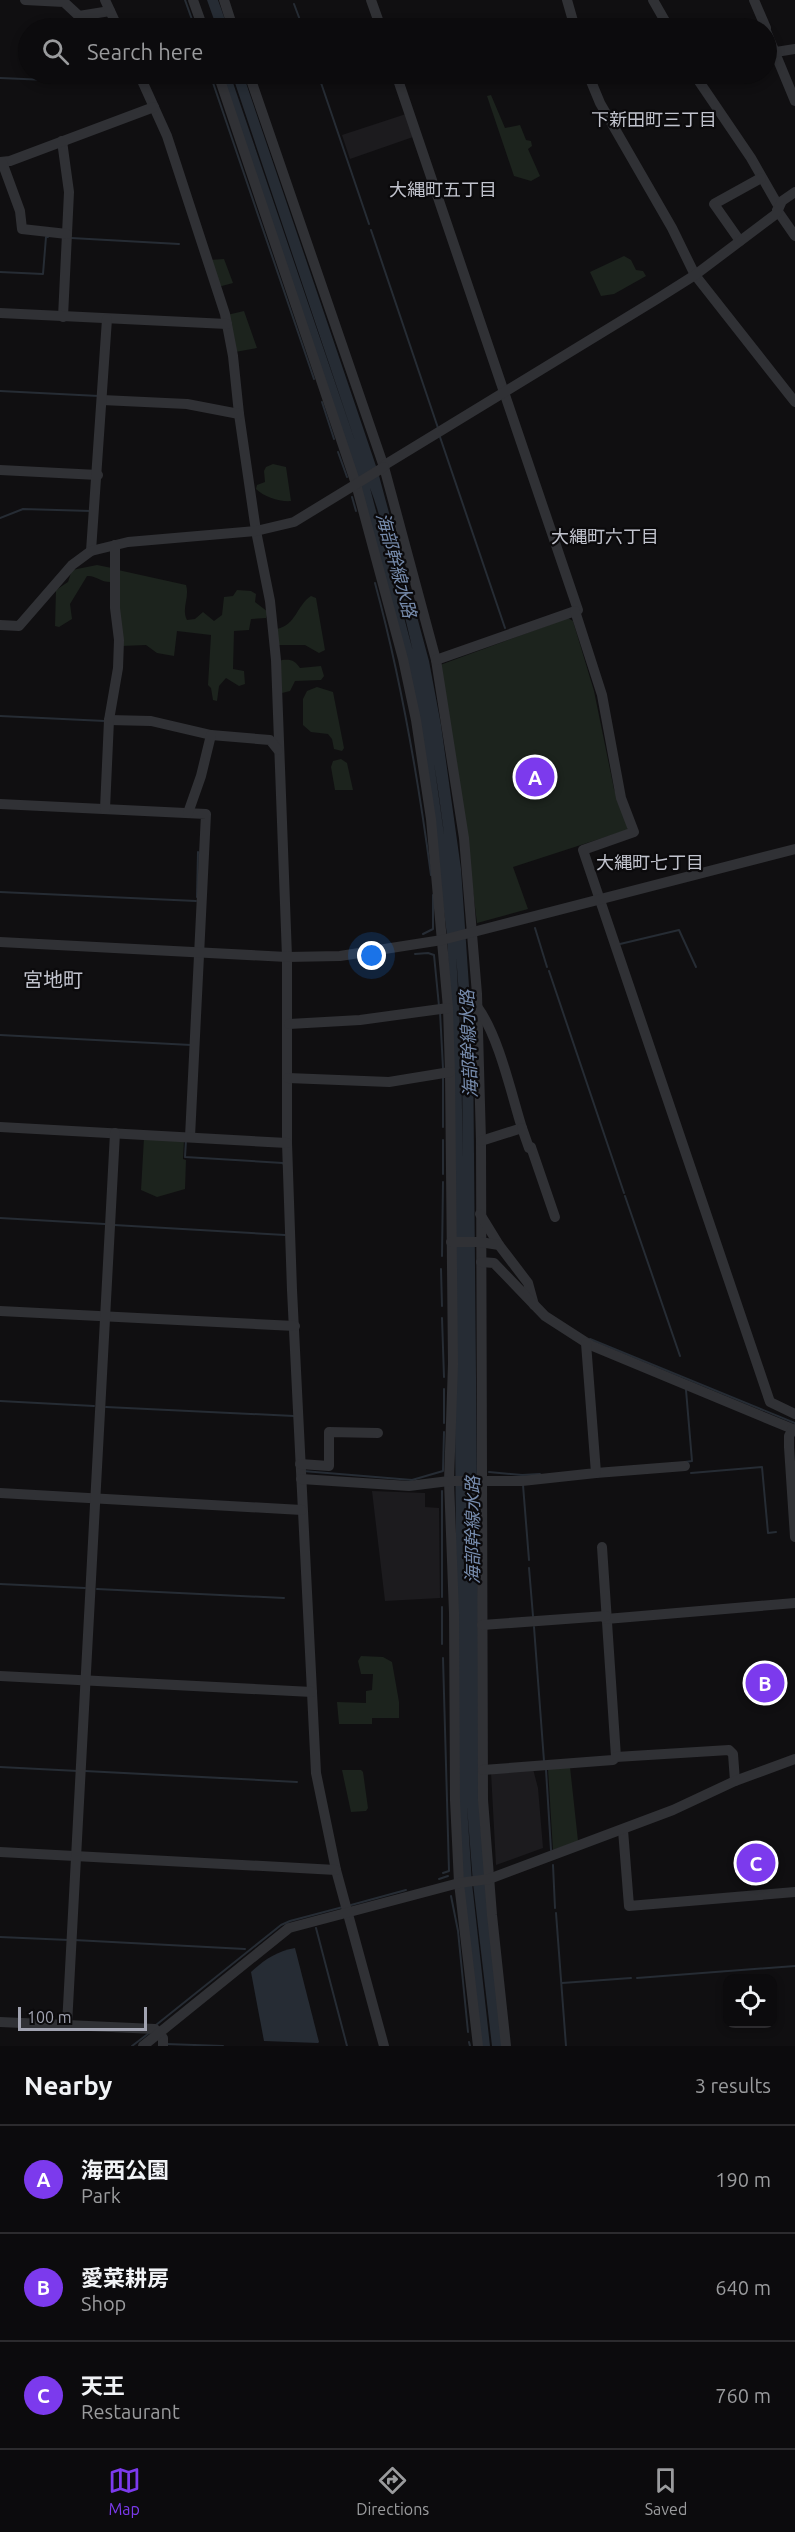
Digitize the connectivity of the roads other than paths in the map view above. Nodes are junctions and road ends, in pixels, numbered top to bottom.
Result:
1 (26, 0) edge
2 (105, 0) edge
3 (193, 0) edge
4 (224, 0) edge
5 (371, 0) edge
6 (567, 0) edge
7 (653, 0) edge
8 (754, 0) edge
9 (110, 11) junction
10 (113, 18) edge
11 (199, 18) edge
12 (230, 18) edge
13 (377, 18) edge
14 (572, 18) edge
15 (663, 18) edge
16 (761, 18) edge
17 (795, 49) edge
18 (777, 53) edge
19 (777, 63) edge
20 (144, 84) edge
21 (221, 84) edge
22 (252, 84) edge
23 (399, 84) edge
24 (592, 84) edge
25 (701, 84) edge
26 (795, 101) edge
27 (154, 106) junction
28 (62, 141) junction
29 (1, 162) edge
30 (761, 178) junction
31 (795, 192) edge
32 (778, 209) junction
33 (68, 234) junction
34 (795, 236) edge
35 (740, 241) junction
36 (695, 275) junction
37 (0, 313) edge
38 (63, 317) junction
39 (107, 319) junction
40 (227, 324) junction
41 (504, 393) junction
42 (102, 400) junction
43 (795, 402) edge
44 (238, 414) junction
45 (382, 468) junction
46 (0, 470) edge
47 (98, 475) junction
48 (357, 483) junction
49 (256, 531) junction
50 (115, 545) junction
51 (92, 551) junction
52 (575, 612) junction
53 (0, 625) edge
54 (436, 660) junction
55 (109, 720) junction
56 (278, 728) junction
57 (211, 735) junction
58 (270, 740) junction
59 (278, 750) junction
60 (0, 804) edge
61 (105, 809) junction
62 (188, 813) junction
63 (795, 849) edge
64 (600, 900) junction
65 (470, 933) junction
66 (443, 940) junction
67 (0, 942) edge
68 (200, 952) junction
69 (287, 957) junction
70 (448, 1008) junction
71 (478, 1008) junction
72 (289, 1024) junction
73 (450, 1072) junction
74 (288, 1078) junction
75 (0, 1127) edge
76 (522, 1128) junction
77 (115, 1133) junction
78 (190, 1137) junction
79 (481, 1141) junction
80 (287, 1143) junction
81 (480, 1213) junction
82 (555, 1217) dead end
83 (452, 1242) junction
84 (479, 1242) junction
85 (499, 1245) junction
86 (481, 1262) junction
87 (534, 1306) junction
88 (0, 1311) edge
89 (105, 1316) junction
90 (295, 1326) junction
91 (586, 1343) junction
92 (778, 1414) junction
93 (795, 1414) edge
94 (794, 1430) edge
95 (378, 1433) dead end
96 (300, 1464) junction
97 (685, 1466) dead end
98 (596, 1473) junction
99 (301, 1479) junction
100 (449, 1481) junction
101 (482, 1481) junction
102 (0, 1493) edge
103 (95, 1498) junction
104 (302, 1510) junction
105 (795, 1537) edge
106 (602, 1547) dead end
107 (795, 1603) edge
108 (606, 1617) junction
109 (482, 1625) junction
110 (0, 1676) edge
111 (85, 1680) junction
112 (312, 1692) junction
113 (616, 1757) junction
114 (795, 1759) edge
115 (483, 1770) junction
116 (735, 1781) junction
117 (623, 1830) junction
118 (0, 1852) edge
119 (76, 1856) junction
120 (336, 1870) junction
121 (487, 1880) junction
122 (460, 1883) junction
123 (795, 1892) edge
124 (347, 1912) junction
125 (0, 2022) edge
126 (67, 2025) junction
127 (160, 2033) junction
128 (143, 2046) edge
129 (163, 2046) edge
130 (384, 2046) edge
131 (478, 2046) edge
132 (506, 2046) edge

1 - 9 street
2 - 9 street
3 - 11 street
4 - 12 street
5 - 13 street
6 - 14 street
7 - 15 street
8 - 16 street
9 - 10 street
17 - 18 street
19 - 26 street
20 - 27 street
21 - 48 street
22 - 45 street
23 - 41 street
24 - 36 street
25 - 30 street
27 - 28 street
27 - 40 street
28 - 29 street
28 - 33 street
29 - 33 street
30 - 32 street
30 - 35 street
31 - 32 street
32 - 34 street
32 - 35 street
33 - 38 street
35 - 36 street
36 - 41 street
36 - 43 street
37 - 38 street
38 - 39 street
39 - 40 street
39 - 42 street
40 - 44 street
41 - 45 street
41 - 52 street
42 - 44 street
42 - 47 street
44 - 49 street
45 - 48 street
45 - 54 street
46 - 47 street
47 - 51 street
48 - 49 street
48 - 66 street
49 - 50 street
49 - 56 street
50 - 51 street
50 - 55 street
51 - 53 street
52 - 54 street
52 - 64 street
54 - 65 street
55 - 57 street
55 - 61 street
56 - 58 street
56 - 59 street
57 - 58 street
57 - 62 street
58 - 59 street
59 - 69 street
60 - 61 street
61 - 62 street
62 - 68 street
63 - 64 street
64 - 65 street
64 - 92 street
65 - 66 street
65 - 71 street
66 - 69 street
66 - 70 street
67 - 68 street
68 - 69 street
68 - 78 street
69 - 72 street
70 - 72 street
70 - 73 street
71 - 76 street
71 - 79 street
72 - 74 street
73 - 74 street
73 - 83 street
74 - 80 street
75 - 77 street
76 - 79 street
76 - 82 street
77 - 78 street
77 - 89 street
78 - 80 street
79 - 81 street
80 - 90 street
81 - 84 street
81 - 85 street
83 - 84 street
83 - 100 street
84 - 85 street
84 - 86 street
85 - 87 street
86 - 87 street
86 - 101 street
87 - 91 street
88 - 89 street
89 - 90 street
89 - 103 street
90 - 96 street
91 - 92 street
91 - 98 street
92 - 93 street
92 - 94 street
94 - 105 street
95 - 96 street
96 - 99 street
97 - 98 street
98 - 101 street
99 - 100 street
99 - 104 street
100 - 101 street
100 - 122 street
101 - 109 street
102 - 103 street
103 - 104 street
103 - 111 street
104 - 112 street
106 - 108 street
107 - 108 street
108 - 109 street
108 - 113 street
109 - 115 street
110 - 111 street
111 - 112 street
111 - 119 street
112 - 120 street
113 - 115 street
113 - 116 street
114 - 116 street
115 - 121 street
116 - 117 street
117 - 121 street
117 - 123 street
118 - 119 street
119 - 120 street
119 - 126 street
120 - 124 street
121 - 122 street
121 - 132 street
122 - 124 street
122 - 131 street
124 - 127 street
124 - 130 street
125 - 126 street
126 - 127 street
127 - 128 street
127 - 129 street

